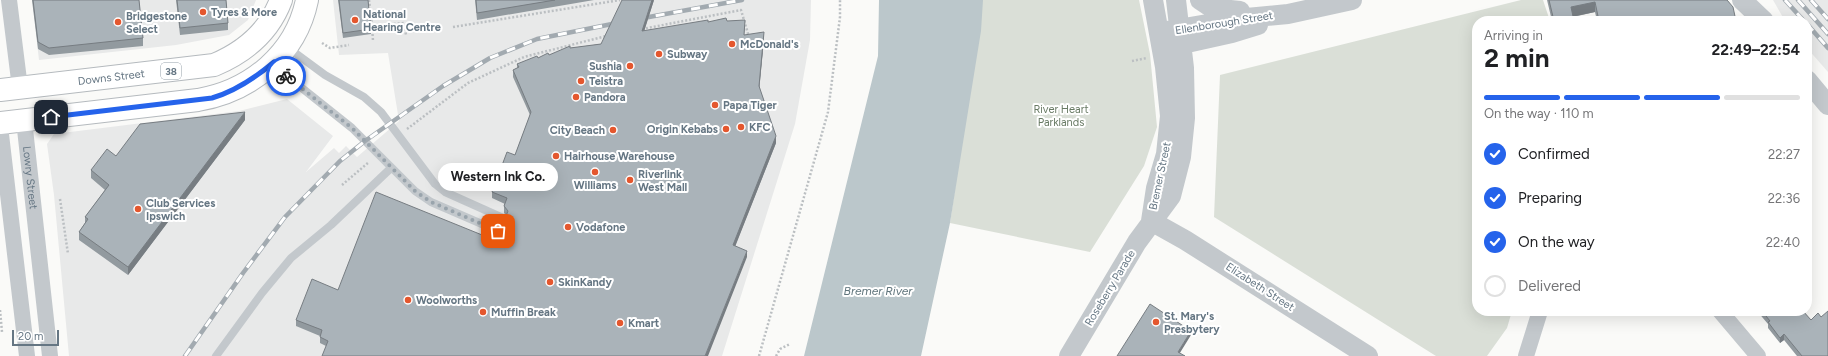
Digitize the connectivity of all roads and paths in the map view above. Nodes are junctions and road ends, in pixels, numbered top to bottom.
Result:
1 (9, 0) edge
2 (281, 0) edge
3 (307, 0) edge
4 (369, 0) edge
5 (620, 0) edge
6 (840, 0) edge
7 (1153, 0) edge
8 (1176, 0) edge
9 (1200, 0) edge
10 (1352, 0) edge
11 (1742, 0) edge
12 (1760, 0) edge
13 (1288, 14) junction
14 (1759, 16) edge
15 (1767, 16) edge
16 (372, 26) junction
17 (453, 27) dead end
18 (640, 29) edge
19 (262, 34) junction
20 (406, 35) dead end
21 (609, 36) edge
22 (373, 41) dead end
23 (750, 41) edge
24 (1167, 42) junction
25 (322, 43) dead end
26 (349, 45) dead end
27 (280, 55) junction
28 (1132, 61) dead end
29 (1812, 86) edge
30 (10, 89) edge
31 (1828, 105) edge
32 (24, 120) junction
33 (0, 123) edge
34 (0, 126) edge
35 (406, 129) dead end
36 (369, 162) dead end
37 (391, 168) junction
38 (342, 185) dead end
39 (60, 199) dead end
40 (502, 218) edge
41 (1151, 221) junction
42 (498, 231) edge
43 (68, 254) dead end
44 (0, 310) edge
45 (1538, 316) edge
46 (1724, 316) edge
47 (2, 332) dead end
48 (790, 344) dead end
49 (27, 356) edge
50 (50, 356) edge
51 (216, 356) edge
52 (759, 356) edge
53 (776, 356) edge
54 (1069, 356) edge
55 (1368, 356) edge
56 (1526, 356) edge
57 (1758, 356) edge

1 - 30 street, Lowry Street
2 - 19 main road, 38
3 - 27 main road
4 - 16 path
5 - 17 path
6 - 52 path
7 - 24 street, Bremer Street
8 - 24 street, Bremer Street
9 - 13 street, Ellenborough Street
10 - 13 street, Ellenborough Street
11 - 14 street
12 - 15 street
13 - 24 street, Ellenborough Street
16 - 20 path
16 - 22 path
18 - 23 path
19 - 27 main road
19 - 30 main road, Downs Street / 38
21 - 35 path
24 - 28 path
24 - 41 street, Bremer Street
25 - 26 path
27 - 32 main road
27 - 37 lane
27 - 40 lane
29 - 31 street
30 - 32 main road, Lowry Street
32 - 33 main road
32 - 50 street, Lowry Street
34 - 49 street, Lowry Street
36 - 38 path
37 - 42 lane
37 - 51 lane
39 - 43 path
41 - 54 street, Roseberry Parade
41 - 55 street, Elizabeth Street
44 - 47 path
45 - 56 street
46 - 57 street
48 - 53 path

